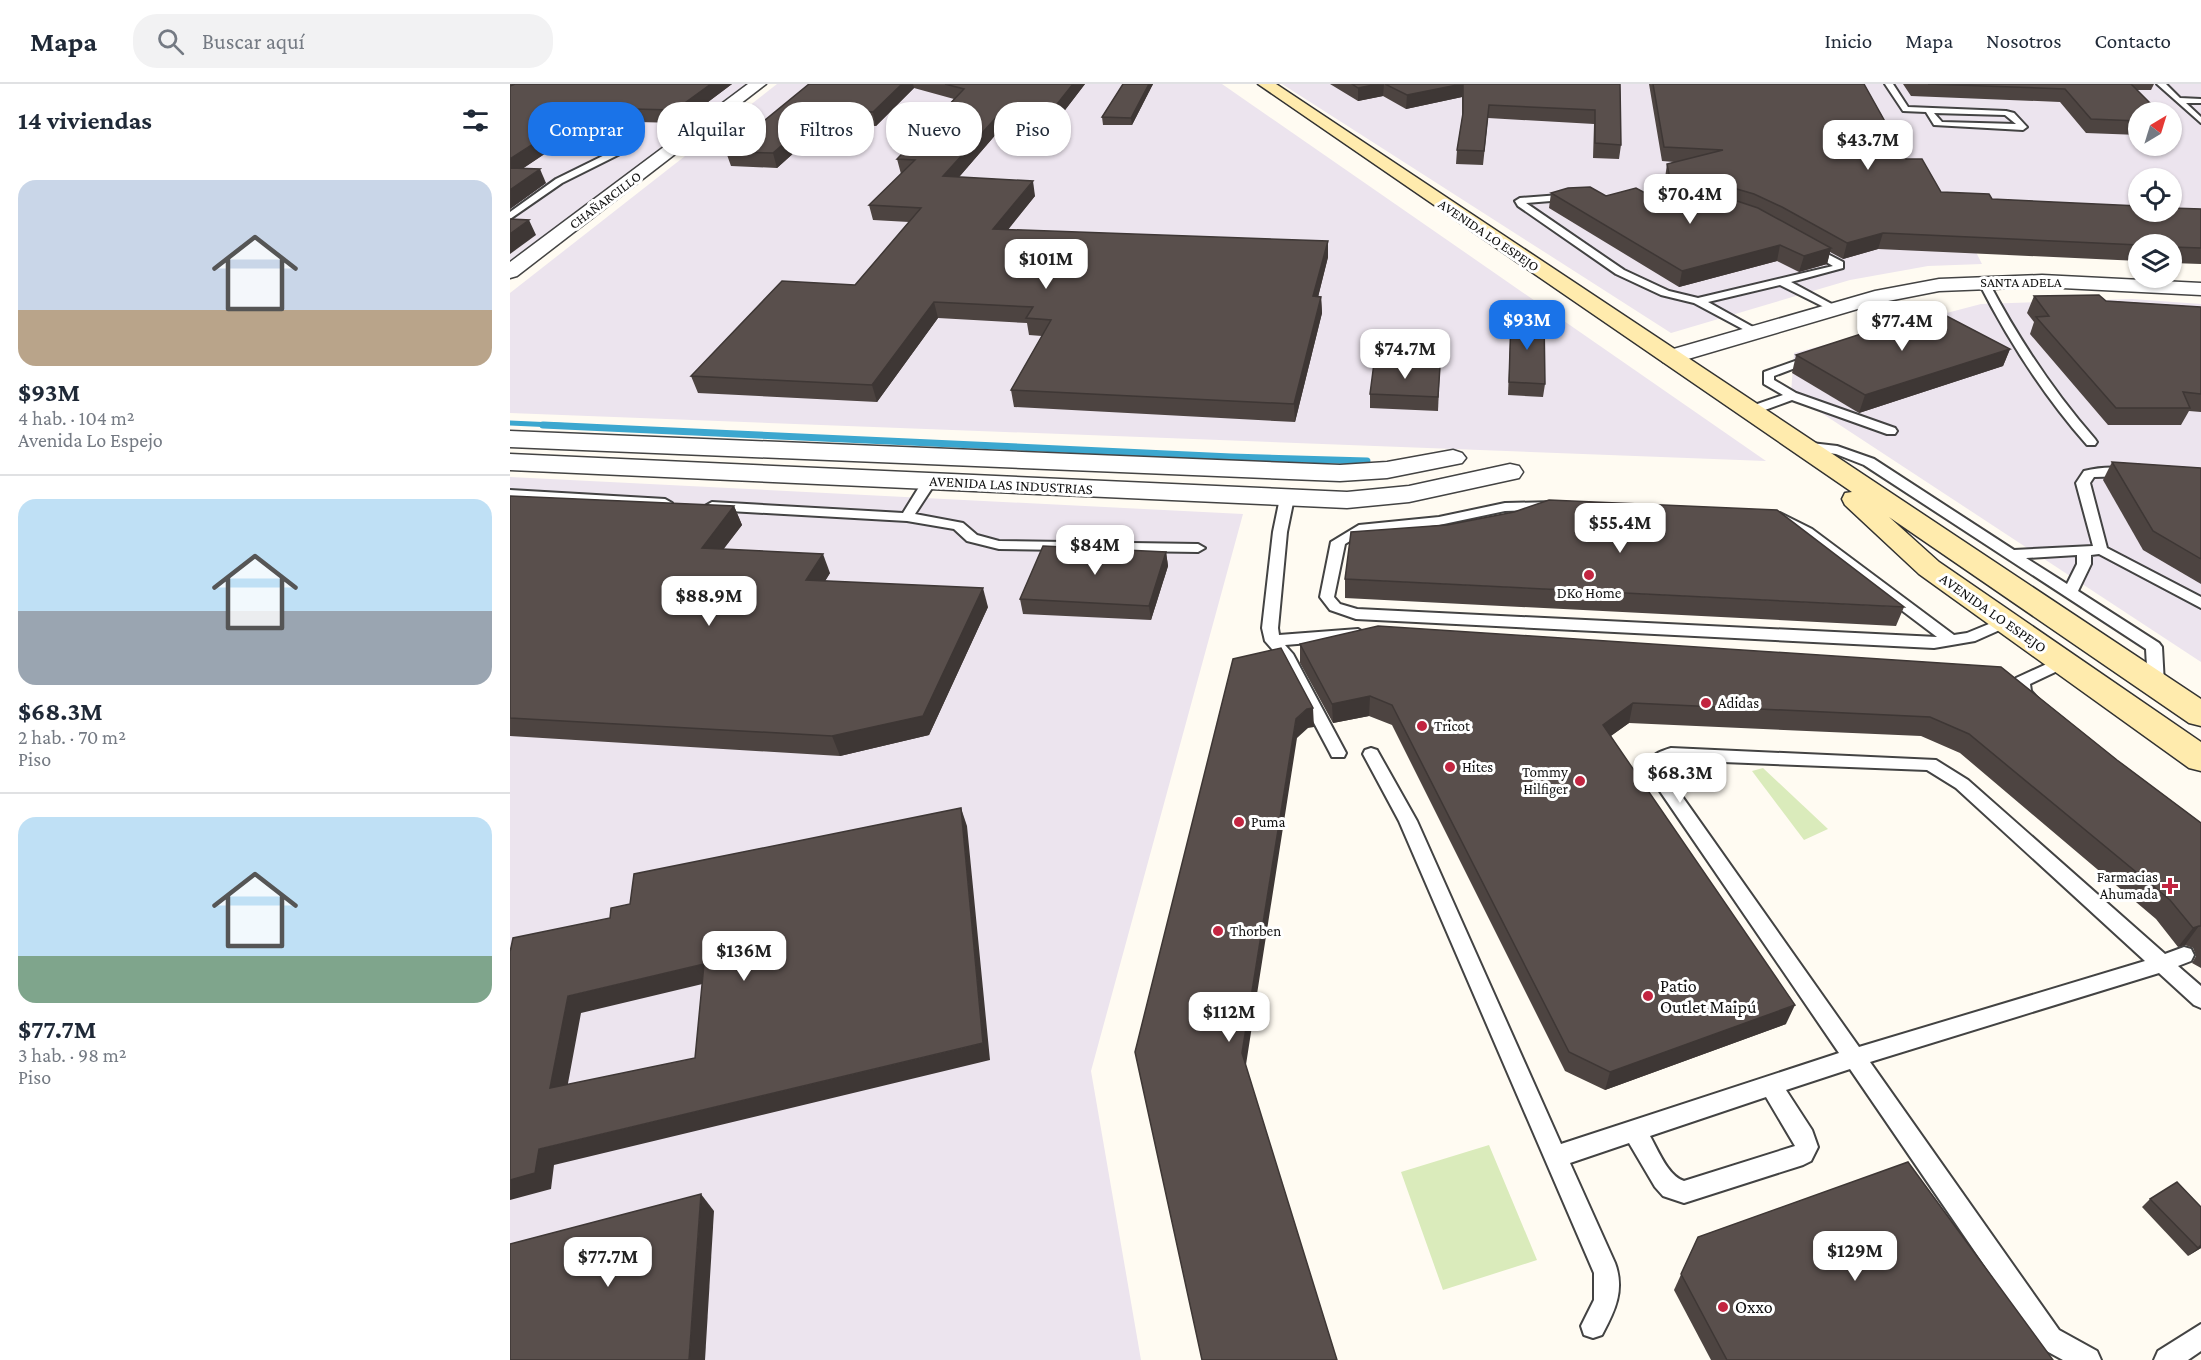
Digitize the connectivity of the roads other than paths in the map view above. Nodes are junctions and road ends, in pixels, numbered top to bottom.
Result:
1 (758, 84) edge
2 (1266, 84) edge
3 (1889, 84) edge
4 (2161, 84) edge
5 (2179, 100) junction
6 (2201, 101) edge
7 (1929, 111) junction
8 (2201, 121) edge
9 (610, 156) edge
10 (1588, 197) edge
11 (1632, 198) edge
12 (1699, 202) edge
13 (510, 216) edge
14 (1800, 242) edge
15 (510, 272) edge
16 (1983, 281) junction
17 (1783, 282) junction
18 (2201, 290) edge
19 (1698, 302) junction
20 (1836, 309) junction
21 (1756, 332) junction
22 (1832, 352) edge
23 (1671, 357) junction
24 (1792, 396) junction
25 (1750, 411) junction
26 (1891, 431) dead end
27 (510, 439) edge
28 (2091, 442) dead end
29 (1803, 446) junction
30 (1453, 458) dead end
31 (510, 462) edge
32 (1134, 466) junction
33 (1409, 467) junction
34 (1510, 472) dead end
35 (2137, 474) edge
36 (929, 482) junction
37 (1426, 490) junction
38 (1126, 491) junction
39 (510, 494) edge
40 (1287, 498) junction
41 (674, 504) edge
42 (697, 505) edge
43 (1574, 507) edge
44 (1762, 515) edge
45 (908, 517) junction
46 (1198, 548) dead end
47 (2101, 550) junction
48 (2084, 552) junction
49 (2011, 554) junction
50 (2070, 592) junction
51 (2022, 594) junction
52 (2201, 603) edge
53 (1996, 615) junction
54 (1376, 634) edge
55 (1272, 641) junction
56 (1952, 641) junction
57 (2062, 662) junction
58 (2156, 684) junction
59 (2049, 713) edge
60 (2201, 715) edge
61 (1338, 753) dead end
62 (1371, 754) dead end
63 (2201, 759) edge
64 (2184, 955) dead end
65 (2162, 964) junction
66 (2201, 999) edge
67 (1854, 1058) junction
68 (1770, 1085) junction
69 (1634, 1130) junction
70 (1555, 1157) junction
71 (1593, 1326) dead end
72 (2201, 1336) edge
73 (2088, 1360) edge
74 (2167, 1360) edge

1 - 15 street, CHAÑARCILLO
2 - 23 main road, AVENIDA LO ESPEJO
3 - 7 lane
4 - 5 lane
5 - 6 lane
5 - 8 lane
7 - 7 lane
9 - 13 lane
10 - 19 lane
11 - 12 lane
14 - 17 lane
16 - 18 street, SANTA ADELA
16 - 20 street, SANTA ADELA
16 - 28 lane
17 - 19 lane
17 - 20 lane
19 - 21 lane
20 - 21 street, SANTA ADELA
21 - 23 street, SANTA ADELA
22 - 24 lane
23 - 25 main road, AVENIDA LO ESPEJO
24 - 25 lane
24 - 26 lane
25 - 29 main road, AVENIDA LO ESPEJO
27 - 32 street, AVENIDA LAS INDUSTRIAS
29 - 49 lane
29 - 51 main road, AVENIDA LO ESPEJO
29 - 53 main road, AVENIDA LO ESPEJO
30 - 33 street, AVENIDA LAS INDUSTRIAS
31 - 36 street, AVENIDA LAS INDUSTRIAS
32 - 33 street, AVENIDA LAS INDUSTRIAS
32 - 38 street
33 - 37 street
34 - 37 street, AVENIDA LAS INDUSTRIAS
35 - 47 lane
36 - 38 street, AVENIDA LAS INDUSTRIAS
36 - 45 lane
37 - 40 street, AVENIDA LAS INDUSTRIAS
38 - 40 street, AVENIDA LAS INDUSTRIAS
39 - 41 lane
40 - 55 lane
42 - 45 lane
43 - 56 lane
44 - 56 lane
45 - 46 lane
47 - 48 lane
47 - 52 lane
48 - 49 lane
48 - 50 lane
49 - 50 lane
50 - 58 lane
51 - 53 main road
51 - 58 main road, AVENIDA LO ESPEJO
53 - 56 lane
53 - 57 main road, AVENIDA LO ESPEJO
54 - 55 lane
55 - 61 lane
57 - 59 lane
57 - 63 main road, AVENIDA LO ESPEJO
58 - 60 main road, AVENIDA LO ESPEJO
62 - 70 lane
64 - 65 lane
65 - 66 lane
65 - 67 lane
65 - 67 lane
67 - 68 lane
67 - 73 lane
68 - 69 lane
68 - 69 lane
69 - 70 lane
70 - 71 lane
72 - 74 lane

